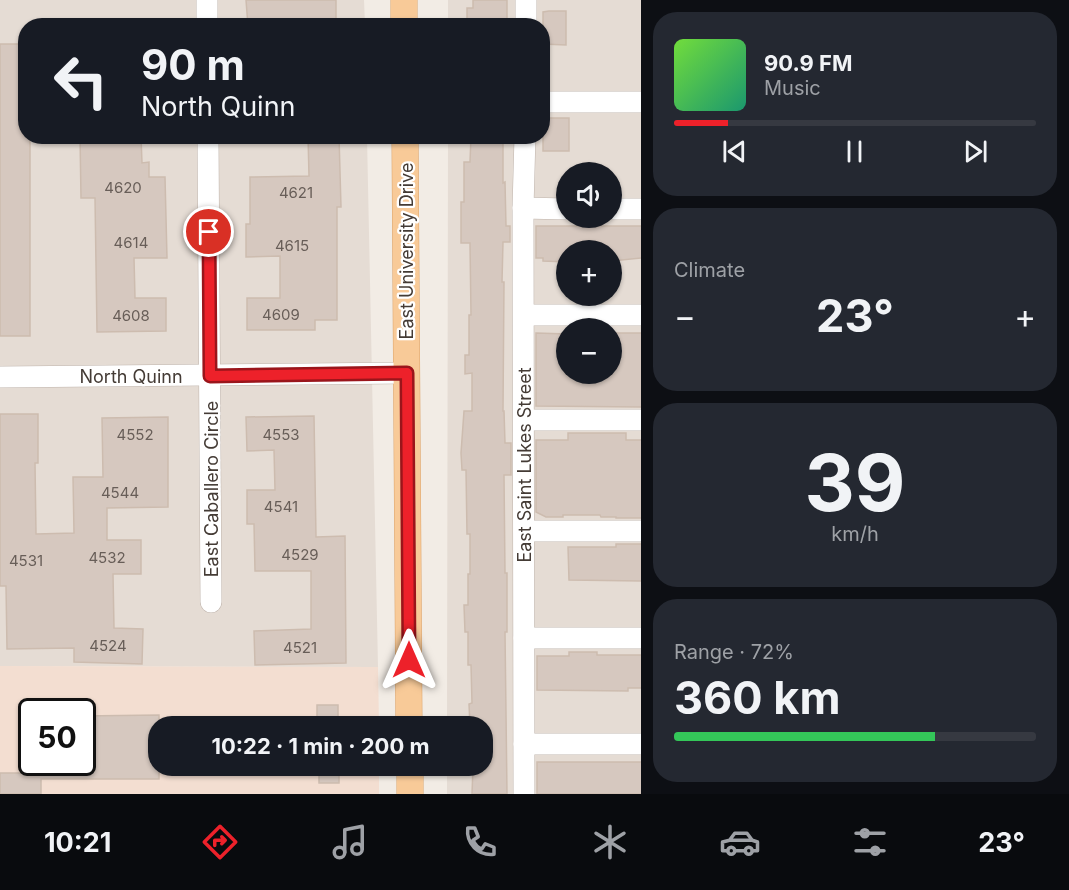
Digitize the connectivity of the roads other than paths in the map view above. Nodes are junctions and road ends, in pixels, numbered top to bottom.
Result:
1 (207, 0) edge
2 (404, 0) edge
3 (526, 0) edge
4 (207, 18) edge
5 (404, 18) edge
6 (526, 18) edge
7 (550, 102) edge
8 (641, 102) edge
9 (208, 144) edge
10 (405, 144) edge
11 (525, 144) edge
12 (523, 208) junction
13 (556, 209) edge
14 (622, 209) edge
15 (641, 209) edge
16 (524, 315) junction
17 (641, 315) edge
18 (407, 373) junction
19 (210, 376) junction
20 (0, 377) edge
21 (524, 420) junction
22 (641, 420) edge
23 (524, 531) junction
24 (641, 531) edge
25 (211, 602) dead end
26 (524, 638) junction
27 (641, 638) edge
28 (410, 716) edge
29 (524, 744) junction
30 (641, 744) edge
31 (410, 776) edge
32 (410, 794) edge
33 (524, 794) edge

1 - 4 street
2 - 5 main road
3 - 6 street
7 - 8 street
9 - 19 street, East Caballero Circle
10 - 18 main road, East University Drive
11 - 12 street, East Saint Lukes Street
12 - 13 street
12 - 16 street, East Saint Lukes Street
14 - 15 street
16 - 17 street
16 - 21 street, East Saint Lukes Street
18 - 19 street, North Quinn
18 - 28 main road, East University Drive
19 - 20 street, North Quinn
19 - 25 street, East Caballero Circle
21 - 22 street
21 - 23 street, East Saint Lukes Street
23 - 24 street
23 - 26 street, East Saint Lukes Street
26 - 27 street
26 - 29 street, East Saint Lukes Street
29 - 30 street
29 - 33 street, East Saint Lukes Street
31 - 32 main road

